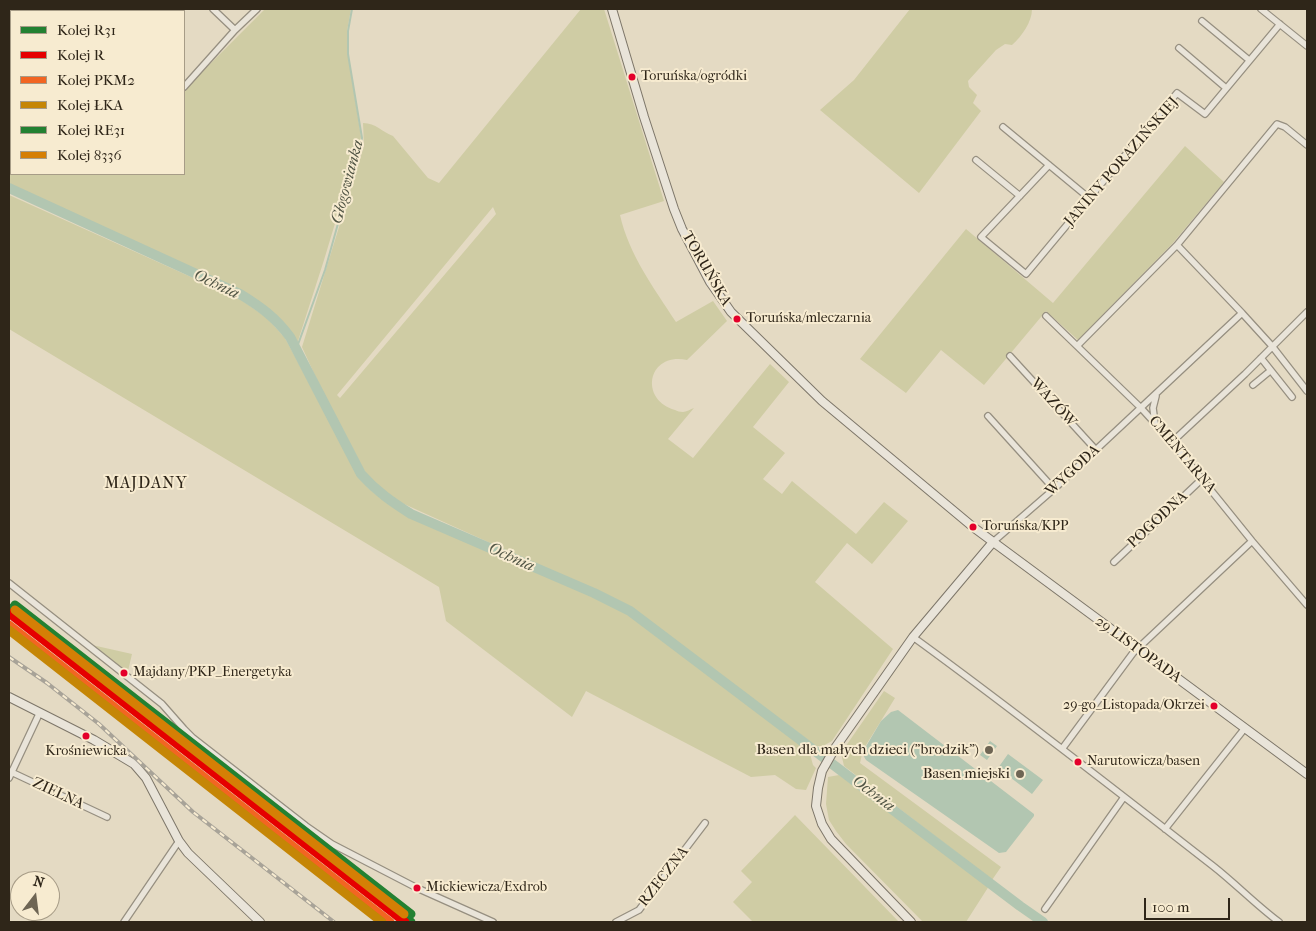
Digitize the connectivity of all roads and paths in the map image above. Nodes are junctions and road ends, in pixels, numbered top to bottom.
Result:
1 (213, 9) edge
2 (257, 9) edge
3 (612, 9) edge
4 (1262, 9) edge
5 (1202, 21) dead end
6 (1280, 24) junction
7 (235, 30) junction
8 (1307, 46) edge
9 (1179, 48) dead end
10 (1249, 60) junction
11 (185, 86) edge
12 (1226, 88) junction
13 (1003, 127) dead end
14 (1307, 145) edge
15 (976, 160) dead end
16 (1049, 165) junction
17 (1020, 196) junction
18 (1089, 198) junction
19 (1177, 245) junction
20 (1307, 312) edge
21 (1242, 313) junction
22 (1046, 316) dead end
23 (1078, 345) junction
24 (1272, 346) junction
25 (1010, 356) dead end
26 (1261, 358) junction
27 (1270, 370) junction
28 (1253, 385) dead end
29 (1307, 391) edge
30 (1157, 393) junction
31 (1292, 397) dead end
32 (1141, 408) junction
33 (988, 416) dead end
34 (1155, 423) junction
35 (1172, 442) junction
36 (1096, 450) junction
37 (1202, 479) junction
38 (1054, 489) junction
39 (1252, 541) junction
40 (993, 542) junction
41 (1114, 562) dead end
42 (9, 584) edge
43 (1307, 605) edge
44 (913, 637) junction
45 (1137, 649) junction
46 (9, 697) edge
47 (40, 712) junction
48 (1245, 728) junction
49 (1062, 749) junction
50 (10, 774) edge
51 (1307, 774) edge
52 (1124, 797) junction
53 (108, 818) dead end
54 (705, 823) dead end
55 (1165, 829) junction
56 (179, 841) junction
57 (1045, 909) dead end
58 (124, 922) edge
59 (260, 922) edge
60 (493, 922) edge
61 (616, 922) edge
62 (911, 922) edge
63 (1280, 922) edge

1 - 7 street
2 - 7 street
3 - 40 street, TORUŃSKA
4 - 6 street
5 - 10 street
6 - 8 street
6 - 10 street, JANINY PORAZIŃSKIEJ
7 - 11 street
9 - 12 street
10 - 12 street, JANINY PORAZIŃSKIEJ
12 - 18 street, JANINY PORAZIŃSKIEJ
13 - 16 street
14 - 19 street
15 - 17 street
16 - 17 street
16 - 18 street
17 - 18 street, JANINY PORAZIŃSKIEJ
19 - 21 street
19 - 23 street
20 - 24 street
21 - 24 street
21 - 30 street, WYGODA
22 - 23 street, CMENTARNA
23 - 32 street, CMENTARNA
24 - 26 street
24 - 29 street
25 - 36 street, WAZÓW
26 - 27 street
26 - 35 street
27 - 28 street
27 - 31 street
30 - 32 street, WYGODA
30 - 34 street
32 - 34 street, CMENTARNA
32 - 36 street, WYGODA
33 - 38 street
34 - 35 street, CMENTARNA
35 - 37 street, CMENTARNA
36 - 38 street, WYGODA
37 - 39 street, CMENTARNA
37 - 41 street, POGODNA
38 - 40 street, WYGODA
39 - 43 street, CMENTARNA
39 - 45 street
40 - 44 street, WYGODA
40 - 45 street, 29 LISTOPADA
42 - 60 street
44 - 49 street
44 - 62 street, WYGODA
45 - 48 street, 29 LISTOPADA
45 - 49 street
46 - 47 street
47 - 50 street
47 - 56 street
48 - 51 street, 29 LISTOPADA
48 - 55 street
49 - 52 street
50 - 53 street, ZIELNA
52 - 55 street
52 - 57 street
54 - 61 street, RZECZNA
55 - 63 street
56 - 58 street
56 - 59 street

